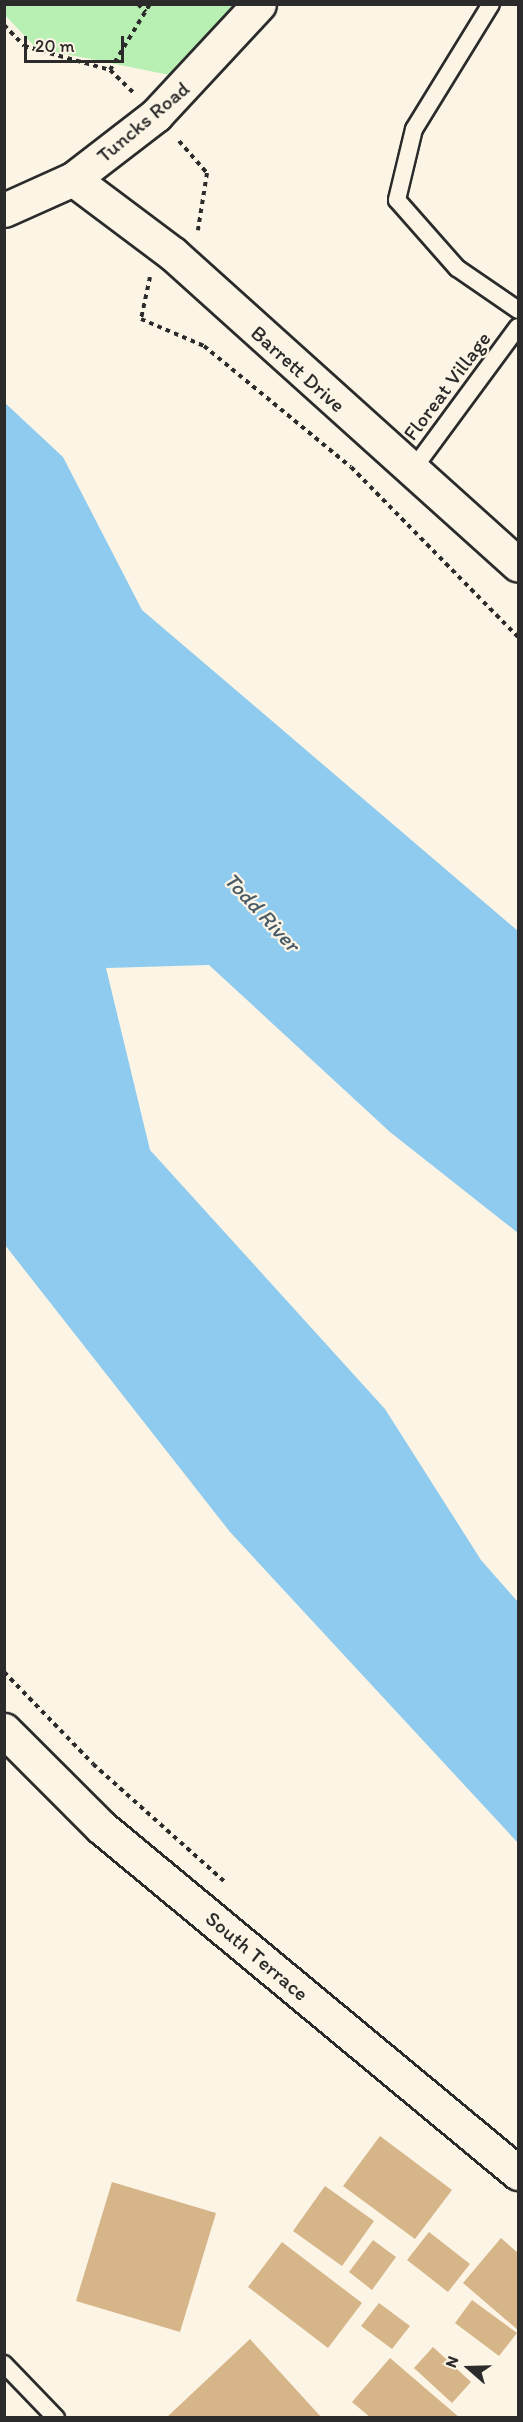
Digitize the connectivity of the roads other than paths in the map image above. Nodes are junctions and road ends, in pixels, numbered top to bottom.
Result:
1 (259, 4) edge
2 (491, 4) edge
3 (73, 180) junction
4 (4, 210) edge
5 (519, 310) edge
6 (519, 327) edge
7 (411, 472) junction
8 (519, 565) edge
9 (4, 1730) edge
10 (519, 2173) edge
11 (4, 2364) edge
12 (56, 2418) edge

1 - 3 street, Tuncks Road
2 - 5 lane
3 - 4 street, Tuncks Road
3 - 7 street, Barrett Drive
6 - 7 lane, Floreat Village
7 - 8 street, Barrett Drive
9 - 10 street, South Terrace
11 - 12 lane

